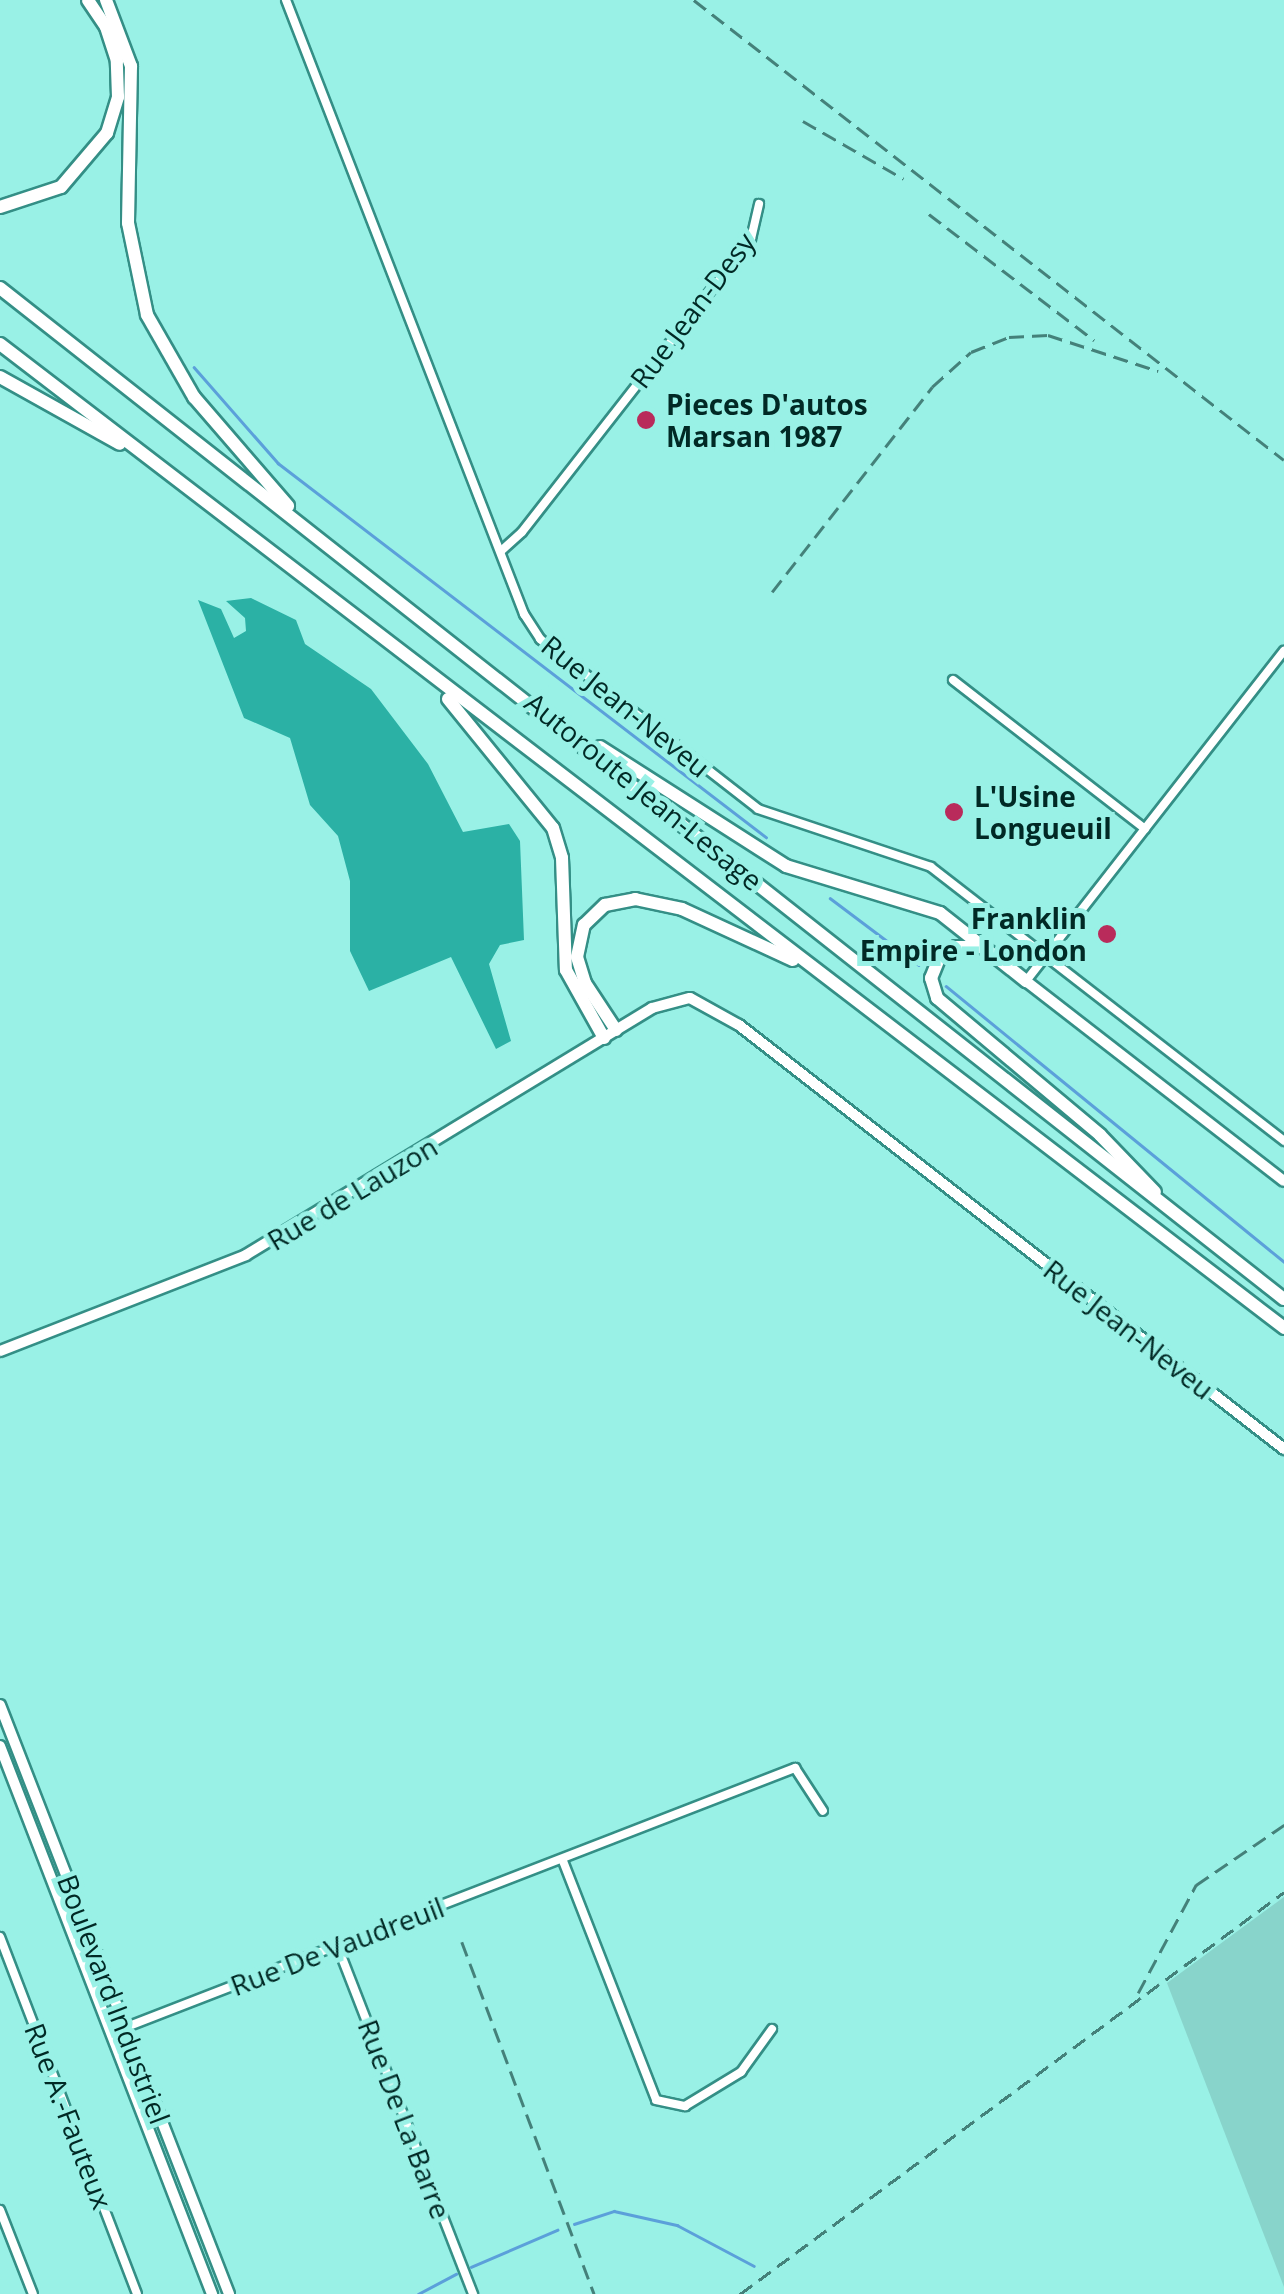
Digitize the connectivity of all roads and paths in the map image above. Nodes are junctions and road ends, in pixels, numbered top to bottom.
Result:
1 (88, 0) edge
2 (106, 0) edge
3 (286, 0) edge
4 (759, 204) dead end
5 (0, 207) edge
6 (0, 288) edge
7 (0, 344) edge
8 (0, 378) edge
9 (146, 457) junction
10 (298, 520) junction
11 (501, 551) junction
12 (1284, 652) edge
13 (430, 678) junction
14 (952, 680) dead end
15 (562, 726) junction
16 (1145, 829) junction
17 (984, 947) junction
18 (1046, 956) junction
19 (828, 978) junction
20 (1026, 981) junction
21 (685, 998) joint
22 (610, 1034) junction
23 (1284, 1141) edge
24 (1284, 1182) edge
25 (1181, 1219) junction
26 (1284, 1299) edge
27 (1284, 1328) edge
28 (0, 1351) edge
29 (1284, 1449) edge
30 (0, 1704) edge
31 (0, 1746) edge
32 (20, 1756) junction
33 (3, 1762) edge
34 (823, 1811) dead end
35 (45, 1820) junction
36 (31, 1826) junction
37 (563, 1861) junction
38 (0, 1938) edge
39 (337, 1944) junction
40 (126, 2028) junction
41 (772, 2029) dead end
42 (111, 2033) junction
43 (158, 2111) junction
44 (143, 2115) junction
45 (171, 2144) junction
46 (156, 2150) junction
47 (192, 2200) junction
48 (177, 2204) junction
49 (0, 2210) edge
50 (224, 2281) junction
51 (210, 2290) edge
52 (33, 2294) edge
53 (136, 2294) edge
54 (228, 2294) edge
55 (472, 2294) edge

1 - 5 highway
2 - 10 highway
3 - 11 street, Rue Jean-Neveu
4 - 11 street, Rue Jean-Desy
6 - 10 highway, Autoroute Jean-Lesage
7 - 9 highway, Autoroute Jean-Lesage
8 - 9 highway
9 - 13 highway, Autoroute Jean-Lesage
10 - 15 highway, Autoroute Jean-Lesage
11 - 18 street, Rue Jean-Neveu
12 - 16 street
13 - 19 highway, Autoroute Jean-Lesage
13 - 22 highway
14 - 16 street
15 - 17 highway
15 - 25 highway, Autoroute Jean-Lesage
16 - 18 street
17 - 20 highway
17 - 25 highway
18 - 20 street
18 - 23 street, Rue Jean-Neveu
19 - 22 highway
19 - 27 highway, Autoroute Jean-Lesage
20 - 24 street
21 - 22 street, Rue de Lauzon
21 - 29 street, Rue Jean-Neveu
22 - 28 street, Rue de Lauzon
25 - 26 highway, Autoroute Jean-Lesage
30 - 32 street, Boulevard Industriel
31 - 33 street, Boulevard Industriel
32 - 33 street
32 - 35 street, Boulevard Industriel
33 - 36 street, Boulevard Industriel
34 - 37 street, Rue De Vaudreuil
35 - 36 street
35 - 40 street, Boulevard Industriel
36 - 42 street, Boulevard Industriel
37 - 39 street, Rue De Vaudreuil
37 - 41 street
38 - 53 street, Rue A.-Fauteux
39 - 40 street, Rue De Vaudreuil
39 - 55 street, Rue De La Barre
40 - 42 street, Rue De Vaudreuil
40 - 43 street, Boulevard Industriel
42 - 44 street, Boulevard Industriel
43 - 44 street
43 - 45 street, Boulevard Industriel
44 - 46 street, Boulevard Industriel
45 - 46 street
45 - 47 street, Boulevard Industriel
46 - 48 street, Boulevard Industriel
47 - 48 street
47 - 50 street, Boulevard Industriel
48 - 51 street, Boulevard Industriel
49 - 52 street
50 - 51 street
50 - 54 street, Boulevard Industriel

